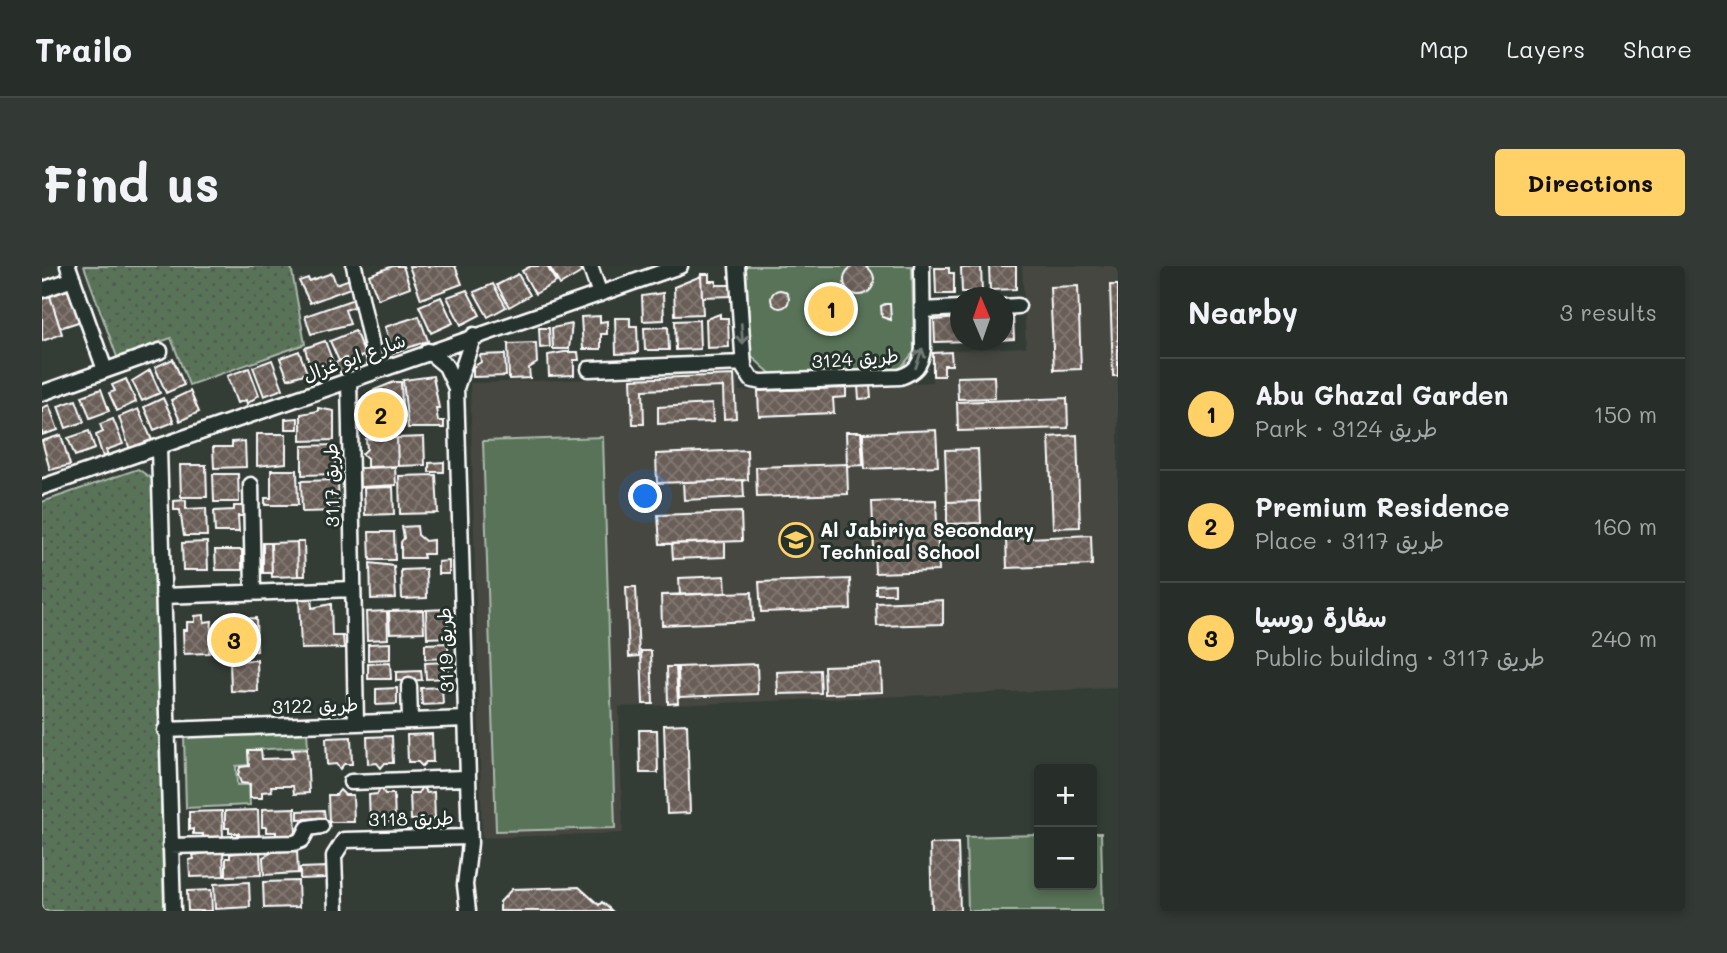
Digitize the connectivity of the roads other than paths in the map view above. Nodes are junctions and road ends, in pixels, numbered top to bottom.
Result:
1 (354, 266) edge
2 (590, 266) edge
3 (680, 266) edge
4 (737, 266) edge
5 (922, 266) edge
6 (71, 272) edge
7 (42, 290) edge
8 (600, 294) junction
9 (1013, 306) edge
10 (1018, 306) dead end
11 (950, 309) edge
12 (923, 310) junction
13 (474, 335) junction
14 (160, 351) dead end
15 (428, 351) junction
16 (744, 363) junction
17 (589, 369) dead end
18 (105, 370) junction
19 (377, 370) junction
20 (349, 380) junction
21 (456, 388) junction
22 (42, 393) edge
23 (159, 449) junction
24 (251, 485) dead end
25 (42, 486) edge
26 (353, 589) junction
27 (253, 590) junction
28 (163, 596) junction
29 (409, 686) dead end
30 (466, 719) junction
31 (410, 720) junction
32 (356, 723) junction
33 (165, 730) junction
34 (466, 778) junction
35 (351, 782) dead end
36 (321, 825) dead end
37 (469, 837) junction
38 (170, 846) junction
39 (173, 911) edge
40 (336, 911) edge
41 (468, 911) edge

1 - 19 street
2 - 8 street
3 - 8 street, شارع ابو غزال
4 -> 16 street
5 - 12 street, طريق 3124
6 - 7 street
6 - 18 street
8 - 13 street, شارع ابو غزال
9 - 10 street
11 - 12 street
16 -> 12 street, طريق 3124
13 - 15 street, شارع ابو غزال
13 - 21 street
14 - 18 street
15 - 19 street, شارع ابو غزال
15 - 21 street
16 - 17 street
18 - 22 street
19 - 20 street, شارع ابو غزال
20 - 23 street, شارع ابو غزال
20 - 26 street, طريق 3117
21 - 30 street, طريق 3119
23 - 25 street, شارع ابو غزال
23 - 28 street
24 - 27 street
26 - 27 street
26 - 32 street, طريق 3117
27 - 28 street
28 - 33 street
29 - 31 street
30 - 31 street, طريق 3122
30 - 34 street, طريق 3119
31 - 32 street, طريق 3122
32 - 33 street, طريق 3122
33 - 38 street
34 - 35 street
34 - 37 street, طريق 3119
36 - 38 street
37 - 40 street, طريق 3118
37 - 41 street, طريق 3119
38 - 39 street

